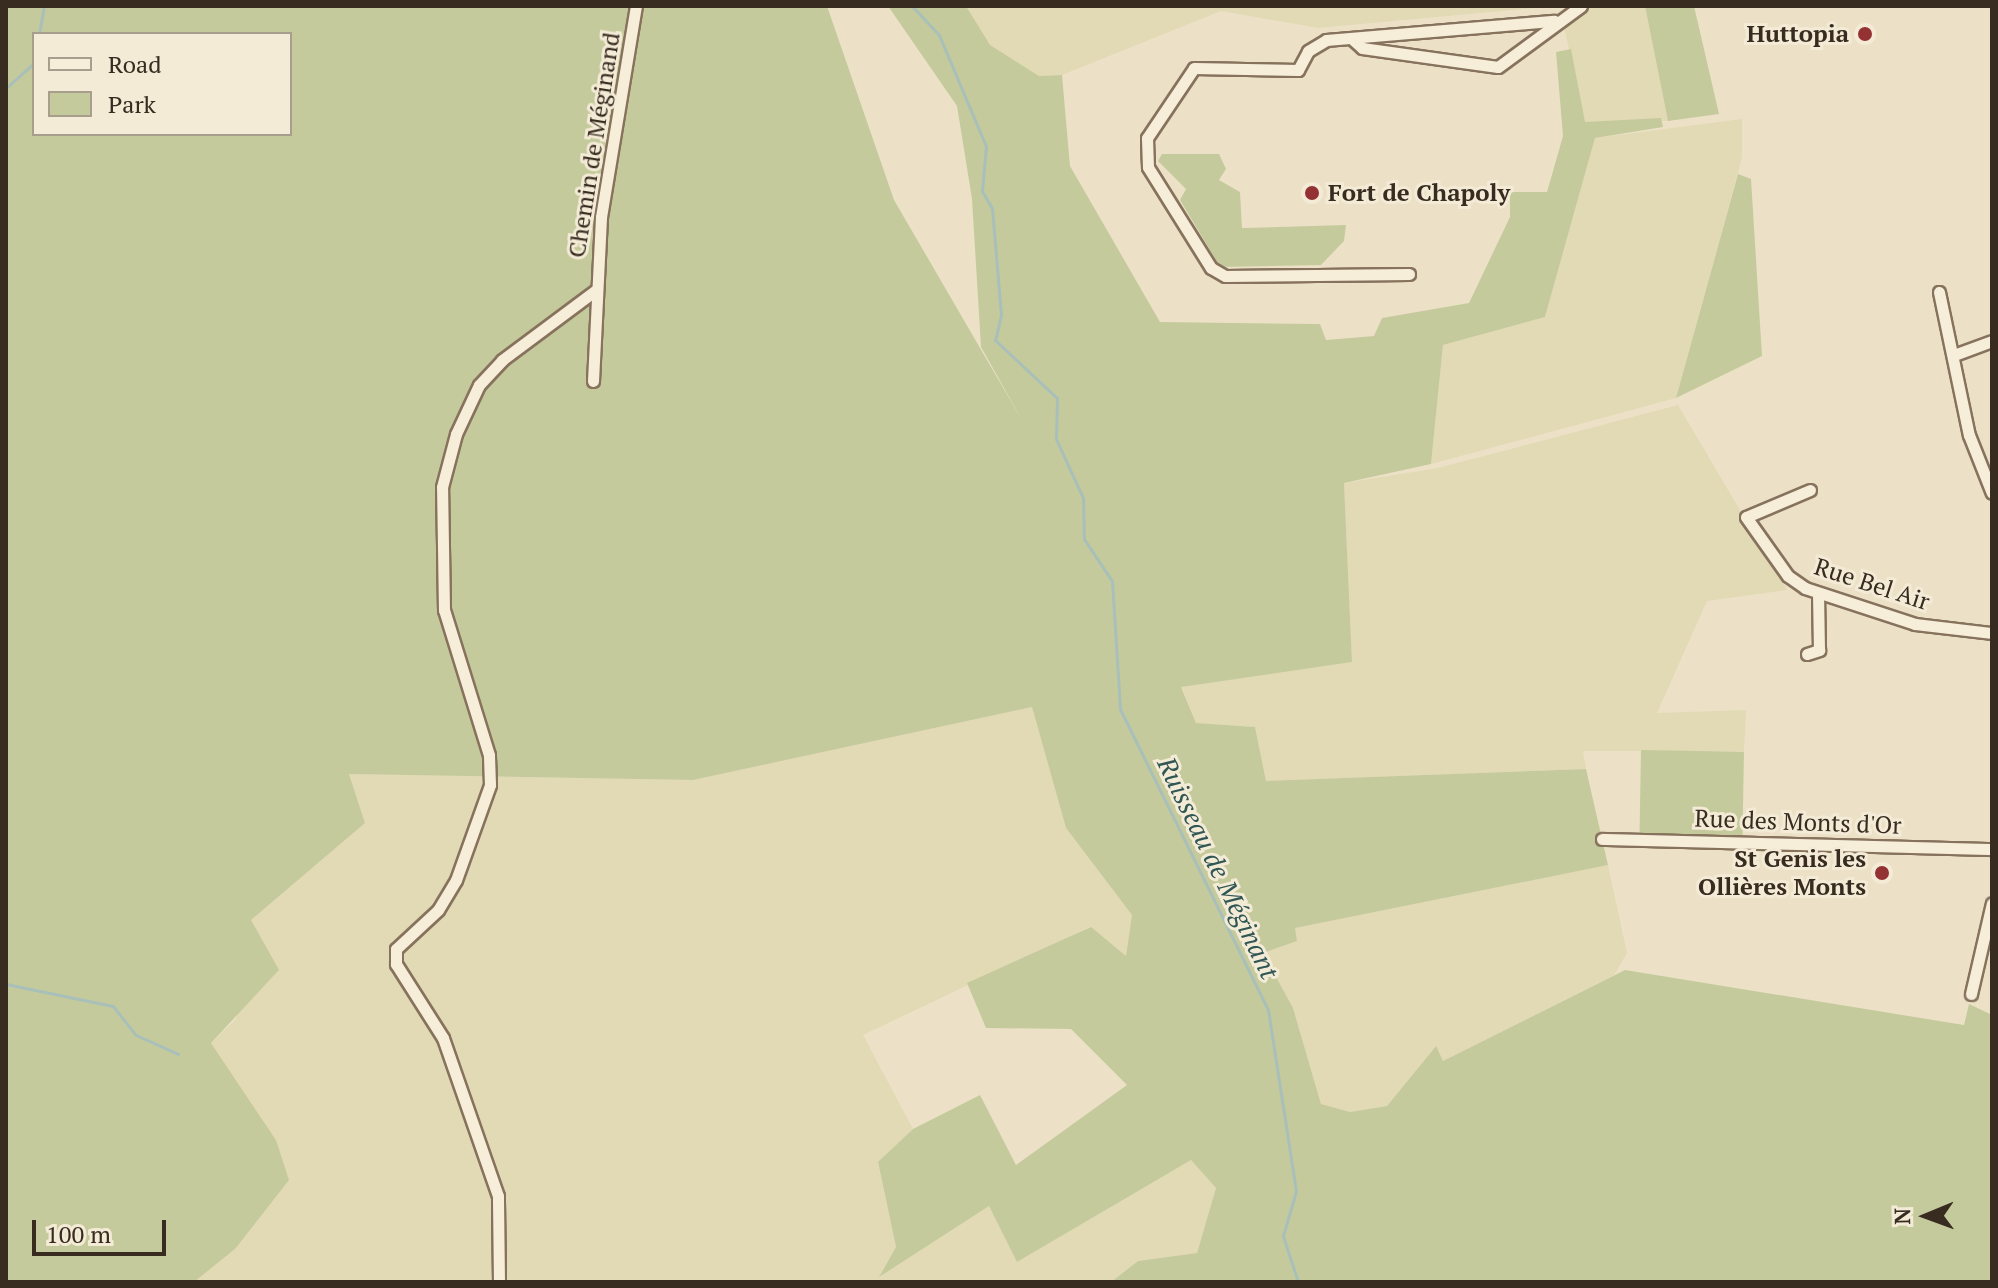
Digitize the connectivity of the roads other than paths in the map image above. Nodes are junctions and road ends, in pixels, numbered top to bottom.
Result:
1 (636, 6) edge
2 (1581, 6) edge
3 (1554, 21) junction
4 (1351, 38) junction
5 (1409, 274) dead end
6 (596, 290) junction
7 (1939, 292) dead end
8 (1992, 341) edge
9 (1954, 355) junction
10 (593, 381) dead end
11 (1986, 460) edge
12 (1810, 490) dead end
13 (1992, 493) edge
14 (1818, 593) junction
15 (1992, 633) edge
16 (1807, 654) dead end
17 (1602, 839) dead end
18 (1992, 849) edge
19 (1992, 903) edge
20 (1971, 994) dead end
21 (499, 1282) edge

1 - 6 street, Chemin de Méginand
2 - 3 street
3 - 4 street
3 - 4 street
4 - 5 street
6 - 10 street, Chemin de Méginand
6 - 21 street, Chemin de Méginand
7 - 9 street
8 - 9 street
9 - 11 street
11 - 13 street
12 - 14 street, Rue Bel Air
14 - 15 street, Rue Bel Air
14 - 16 street
17 - 18 street, Rue des Monts d'Or
19 - 20 street

